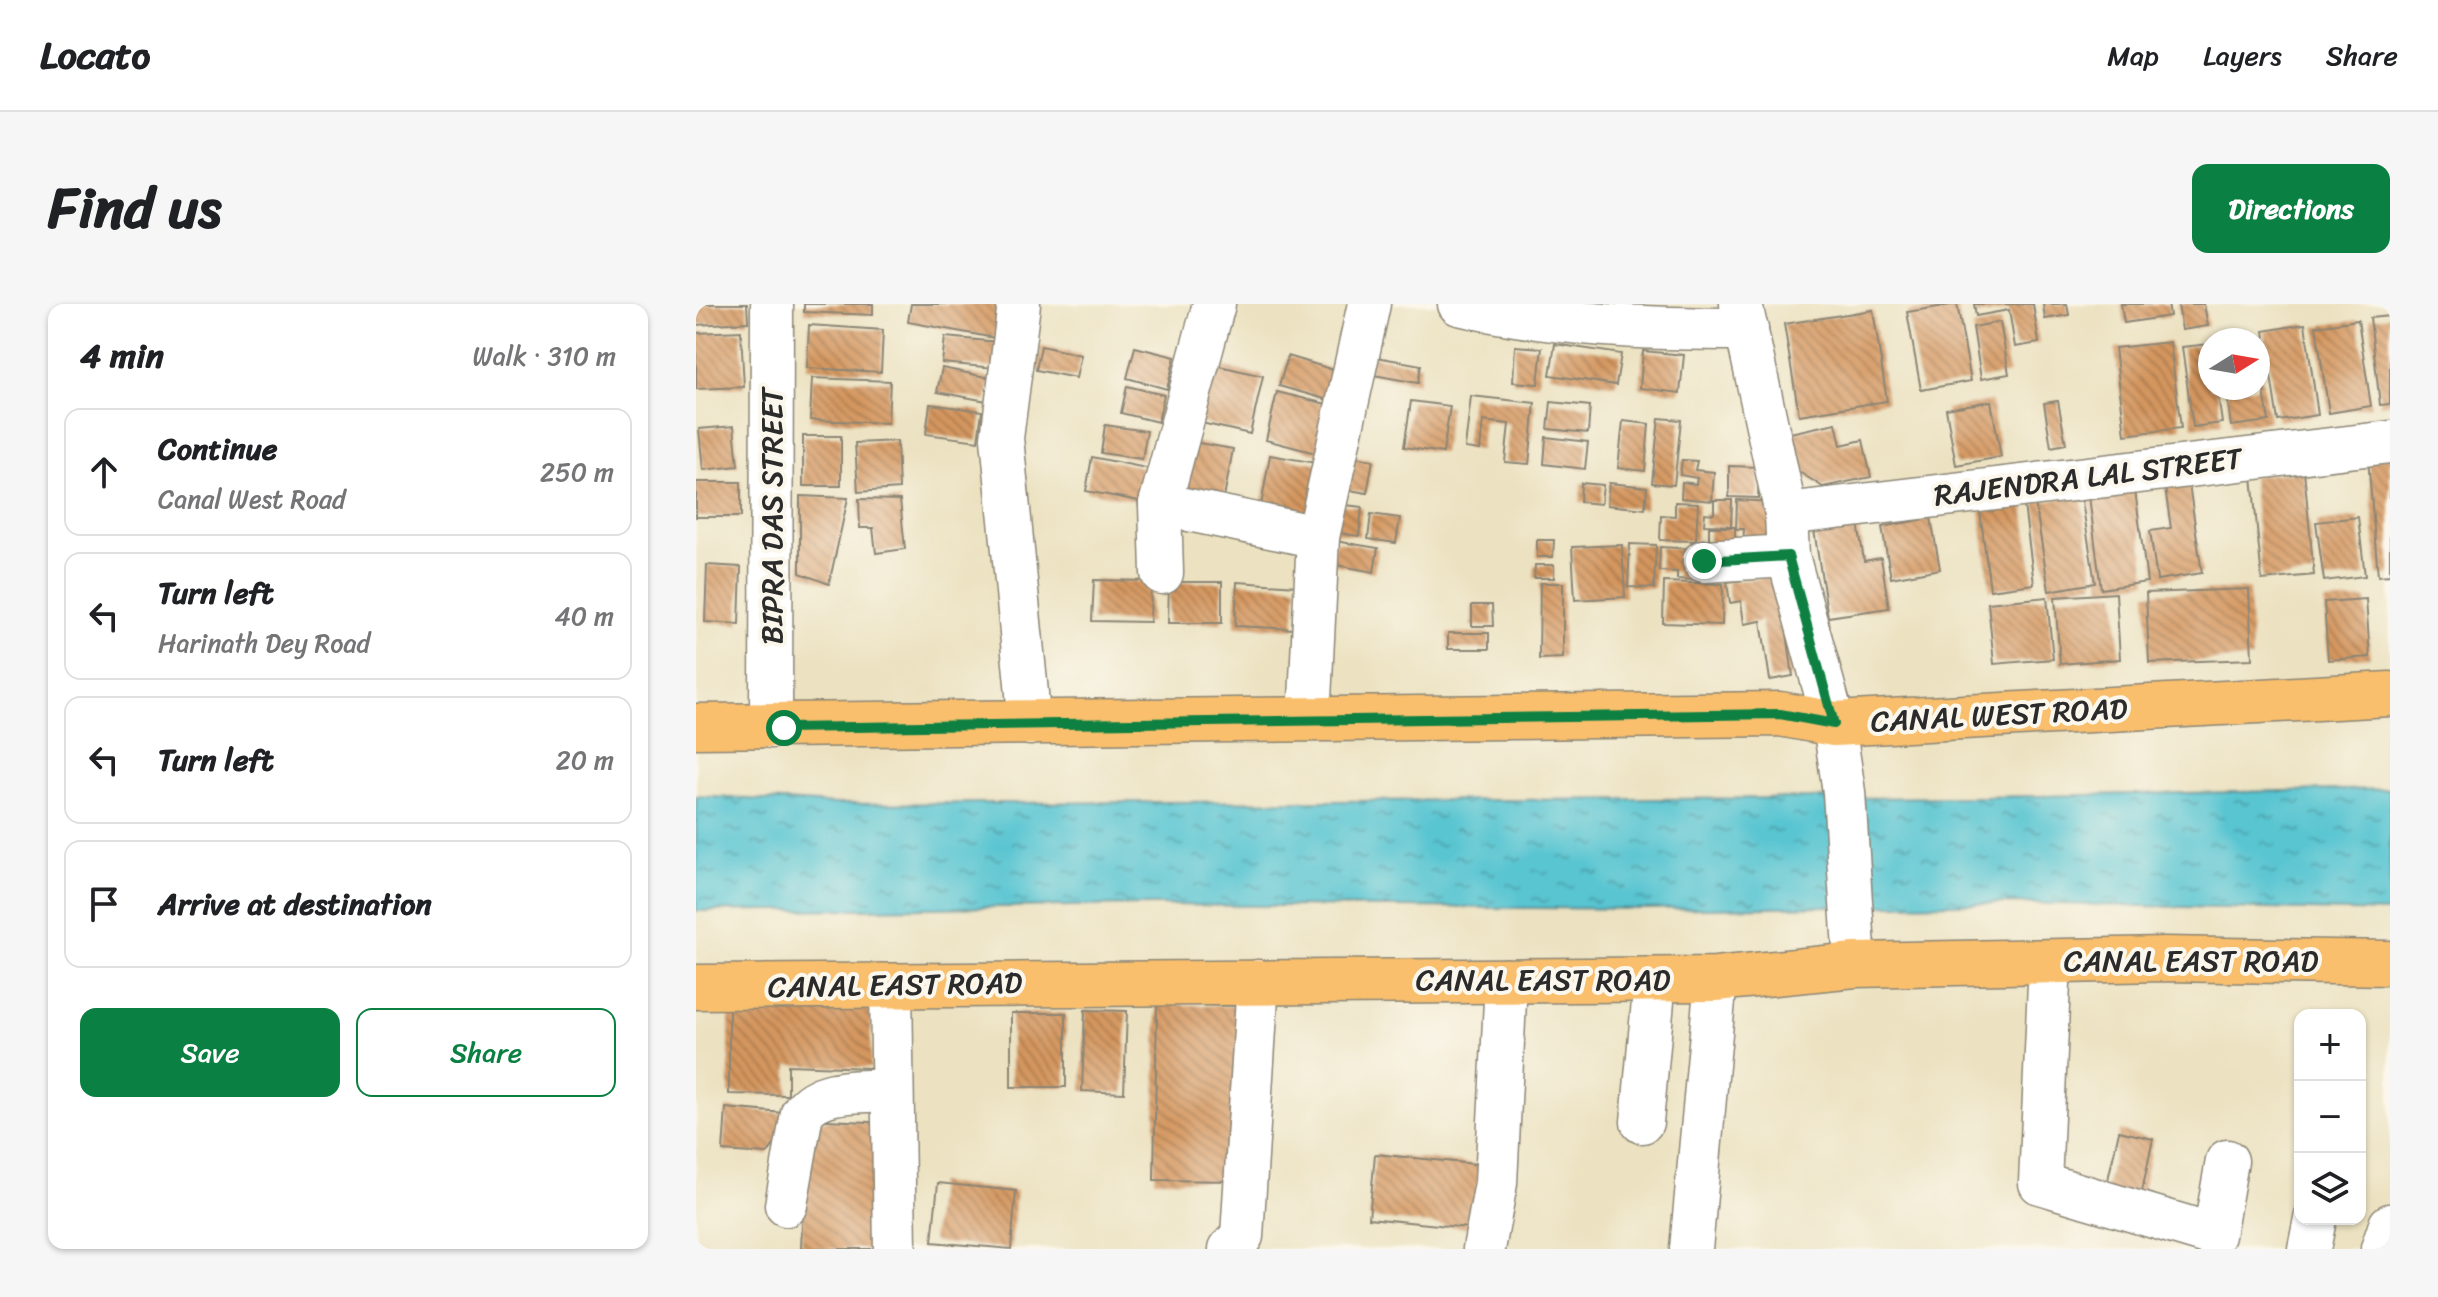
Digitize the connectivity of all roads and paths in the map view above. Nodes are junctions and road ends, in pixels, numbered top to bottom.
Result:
1 (772, 304) edge
2 (1019, 304) edge
3 (1214, 304) edge
4 (1369, 304) edge
5 (1459, 304) edge
6 (1743, 310) edge
7 (2390, 442) edge
8 (1160, 504) junction
9 (1786, 514) junction
10 (1318, 537) junction
11 (1788, 556) junction
12 (1704, 561) dead end
13 (1162, 573) dead end
14 (2390, 694) edge
15 (1309, 720) junction
16 (1030, 724) junction
17 (696, 726) edge
18 (771, 727) junction
19 (1837, 740) junction
20 (2050, 962) junction
21 (2390, 963) edge
22 (1855, 965) junction
23 (1655, 979) junction
24 (1716, 979) junction
25 (1506, 980) junction
26 (1258, 981) junction
27 (891, 986) junction
28 (696, 987) edge
29 (892, 1090) junction
30 (1642, 1122) dead end
31 (2227, 1161) dead end
32 (786, 1205) dead end
33 (2314, 1225) edge
34 (2390, 1225) edge
35 (895, 1249) edge
36 (1230, 1249) edge
37 (1484, 1249) edge
38 (1691, 1249) edge
39 (2309, 1249) edge
40 (2382, 1249) edge

1 - 18 street, BIPRA DAS STREET
2 - 16 street
3 - 8 street
4 - 10 street
5 - 6 street
6 - 9 street
7 - 9 street, RAJENDRA LAL STREET
8 - 10 street
8 - 13 street
9 - 11 street
10 - 15 street
11 - 12 street
11 - 19 street
14 - 19 main road, CANAL WEST ROAD
15 - 16 main road, CANAL WEST ROAD
15 - 19 main road, CANAL WEST ROAD
16 - 18 main road, CANAL WEST ROAD
17 - 18 main road, CANAL WEST ROAD
19 - 22 street
20 - 21 main road, CANAL EAST ROAD
20 - 22 main road, CANAL EAST ROAD
20 - 31 street
22 - 24 main road, CANAL EAST ROAD
23 - 24 main road, CANAL EAST ROAD
23 - 25 main road, CANAL EAST ROAD
23 - 30 street
24 - 38 street
25 - 26 main road, CANAL EAST ROAD
25 - 37 street
26 - 27 main road, CANAL EAST ROAD
26 - 36 street
27 - 28 main road, CANAL EAST ROAD
27 - 29 street
29 - 32 street
29 - 35 street
33 - 39 street
34 - 40 street

